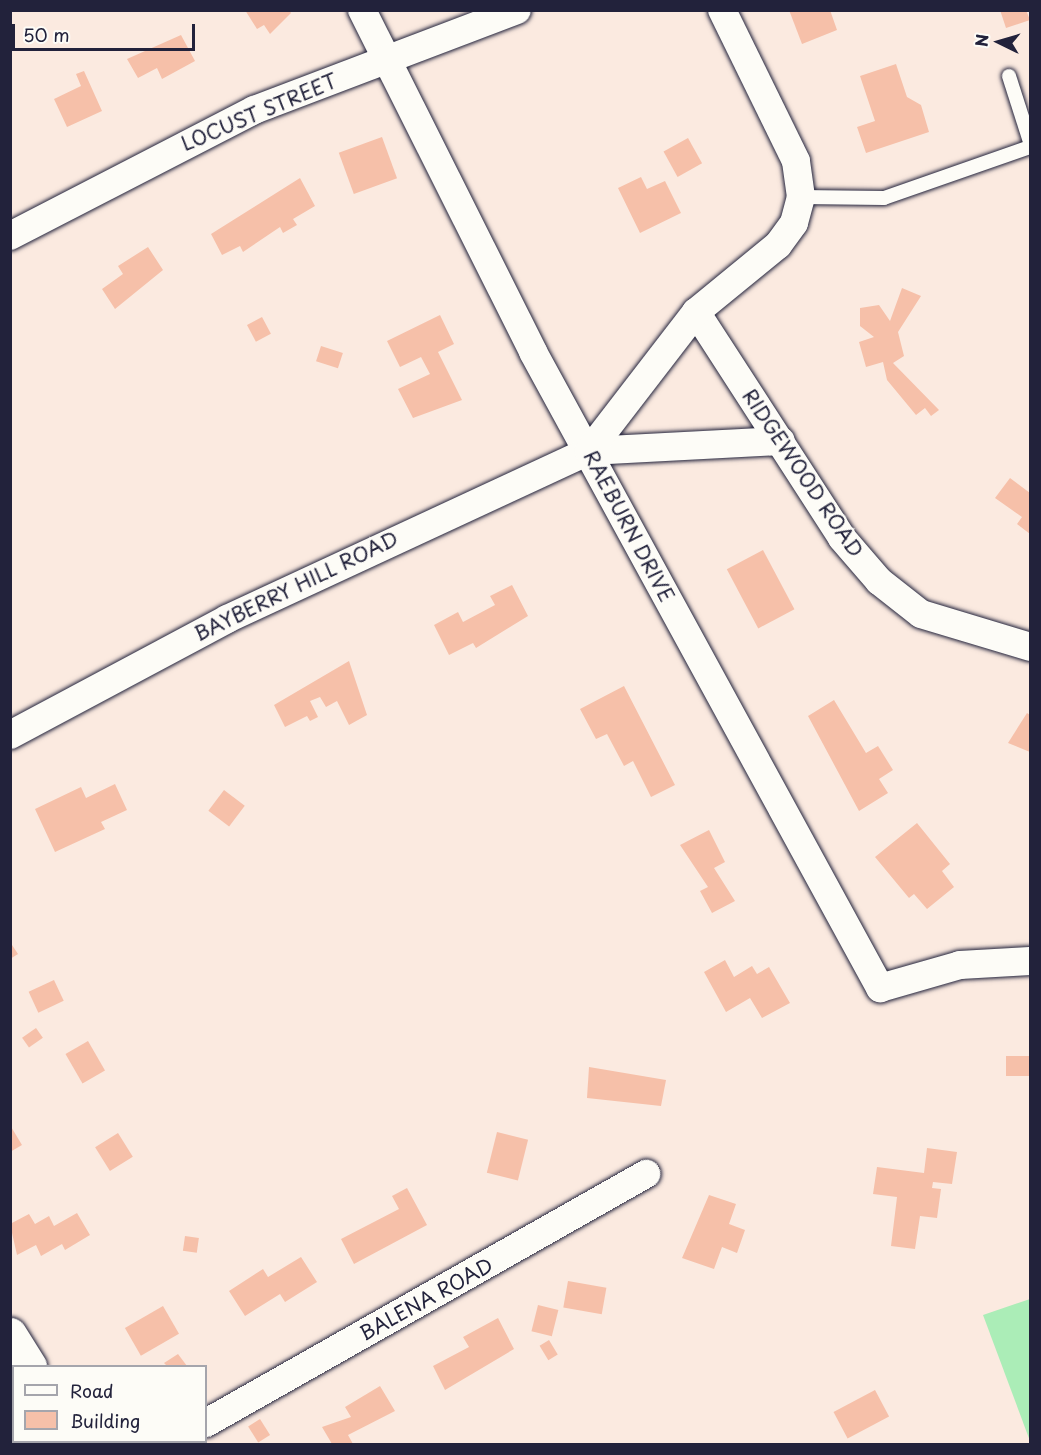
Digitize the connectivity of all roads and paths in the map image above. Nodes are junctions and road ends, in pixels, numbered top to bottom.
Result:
1 (362, 10) edge
2 (517, 10) edge
3 (722, 10) edge
4 (387, 60) junction
5 (1010, 76) dead end
6 (1030, 142) edge
7 (1030, 147) edge
8 (801, 196) junction
9 (10, 236) edge
10 (696, 312) junction
11 (782, 441) junction
12 (589, 451) junction
13 (1030, 647) edge
14 (10, 735) edge
15 (1030, 961) edge
16 (646, 1174) dead end
17 (10, 1334) edge
18 (29, 1365) edge
19 (207, 1422) edge

1 - 4 street, RAEBURN DRIVE
2 - 4 street, LOCUST STREET
3 - 8 street, BAYBERRY HILL ROAD
4 - 9 street, LOCUST STREET
4 - 12 street, RAEBURN DRIVE
5 - 6 lane
7 - 8 lane
8 - 10 street, BAYBERRY HILL ROAD
10 - 11 street, RIDGEWOOD ROAD
10 - 12 street, BAYBERRY HILL ROAD
11 - 12 street, BAYBERRY HILL ROAD
11 - 13 street, RIDGEWOOD ROAD
12 - 14 street, BAYBERRY HILL ROAD
12 - 15 street, RAEBURN DRIVE
16 - 19 street, BALENA ROAD
17 - 18 main road

